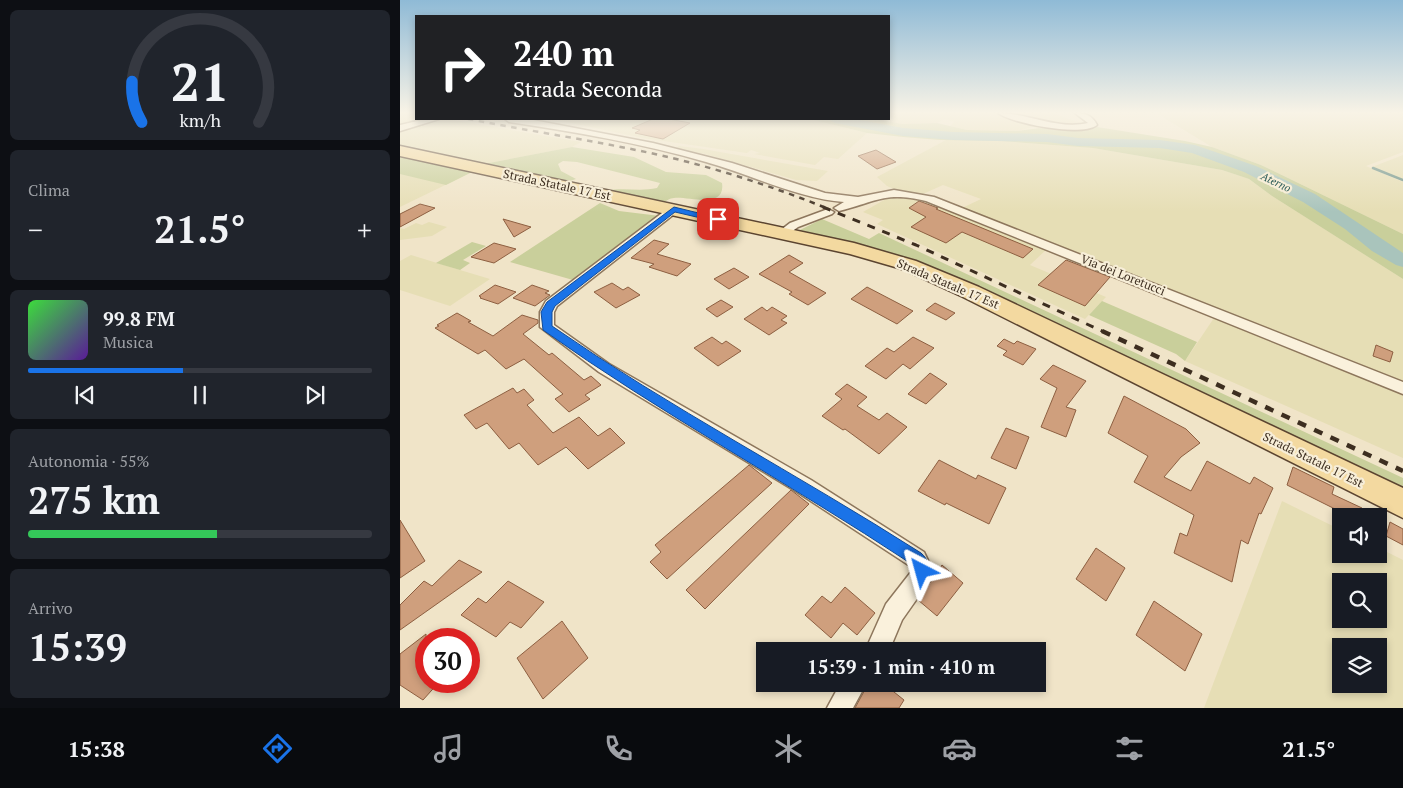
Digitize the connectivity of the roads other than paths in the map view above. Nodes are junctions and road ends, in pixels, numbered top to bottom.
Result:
1 (654, 146) edge
2 (400, 151) edge
3 (836, 207) junction
4 (674, 210) junction
5 (783, 233) junction
6 (1403, 388) edge
7 (1403, 504) edge
8 (882, 642) edge
9 (849, 692) edge
10 (839, 708) edge

1 - 3 street
2 - 4 main road, Strada Statale 17 Est
3 - 5 street, Via dei Loretucci
3 - 6 street, Via dei Loretucci
4 - 5 main road, Strada Statale 17 Est
4 - 8 street
5 - 7 main road, Strada Statale 17 Est
9 - 10 street

